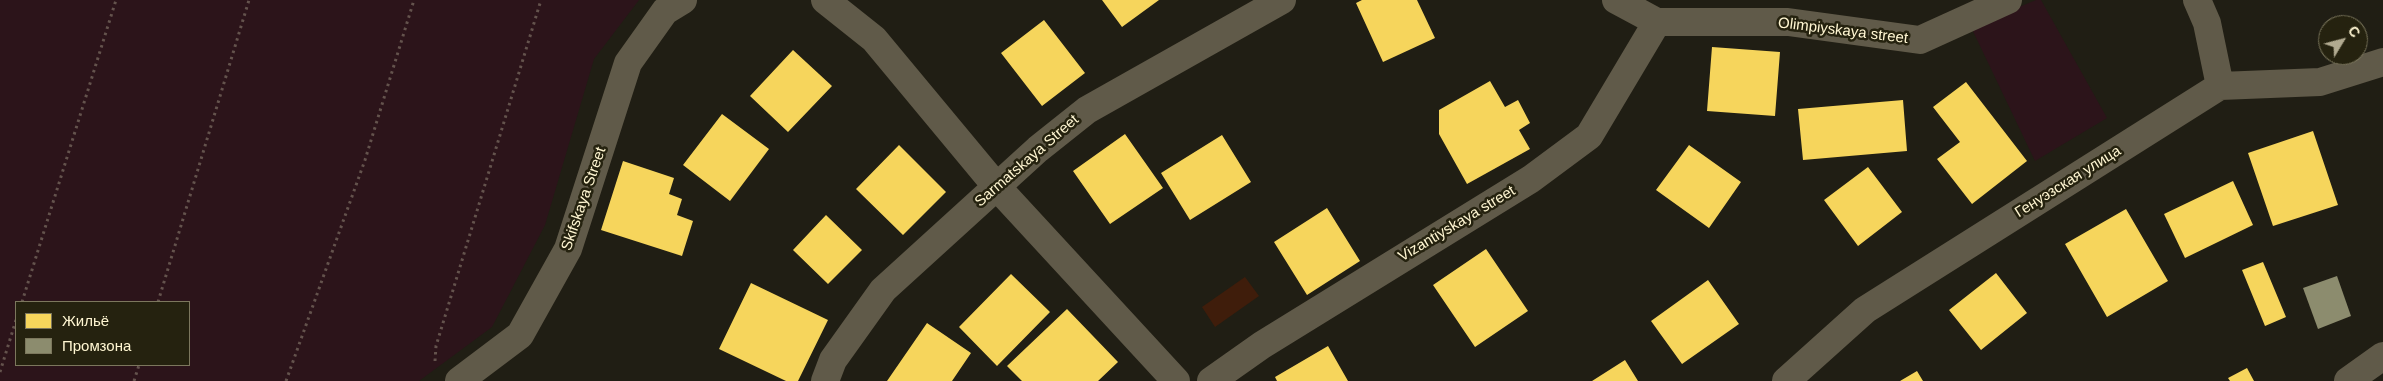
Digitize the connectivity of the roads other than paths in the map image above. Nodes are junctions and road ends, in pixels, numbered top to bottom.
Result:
1 (682, 0) edge
2 (825, 0) edge
3 (1282, 0) edge
4 (1616, 0) edge
5 (2008, 0) edge
6 (2197, 0) edge
7 (1657, 22) junction
8 (2383, 62) edge
9 (2220, 86) junction
10 (997, 187) junction
11 (2383, 356) edge
12 (460, 381) edge
13 (825, 381) edge
14 (1176, 381) edge
15 (1211, 381) edge
16 (1786, 381) edge
17 (2348, 381) edge

1 - 12 street, Skifskaya Street
2 - 10 street
3 - 10 street, Sarmatskaya Street
4 - 7 street, Olimpiyskaya street
5 - 7 street, Olimpiyskaya street
6 - 9 street
7 - 15 street, Vizantiyskaya street
8 - 9 street, Генуэзская улица
9 - 16 street, Генуэзская улица
10 - 13 street, Sarmatskaya Street
10 - 14 street
11 - 17 street

